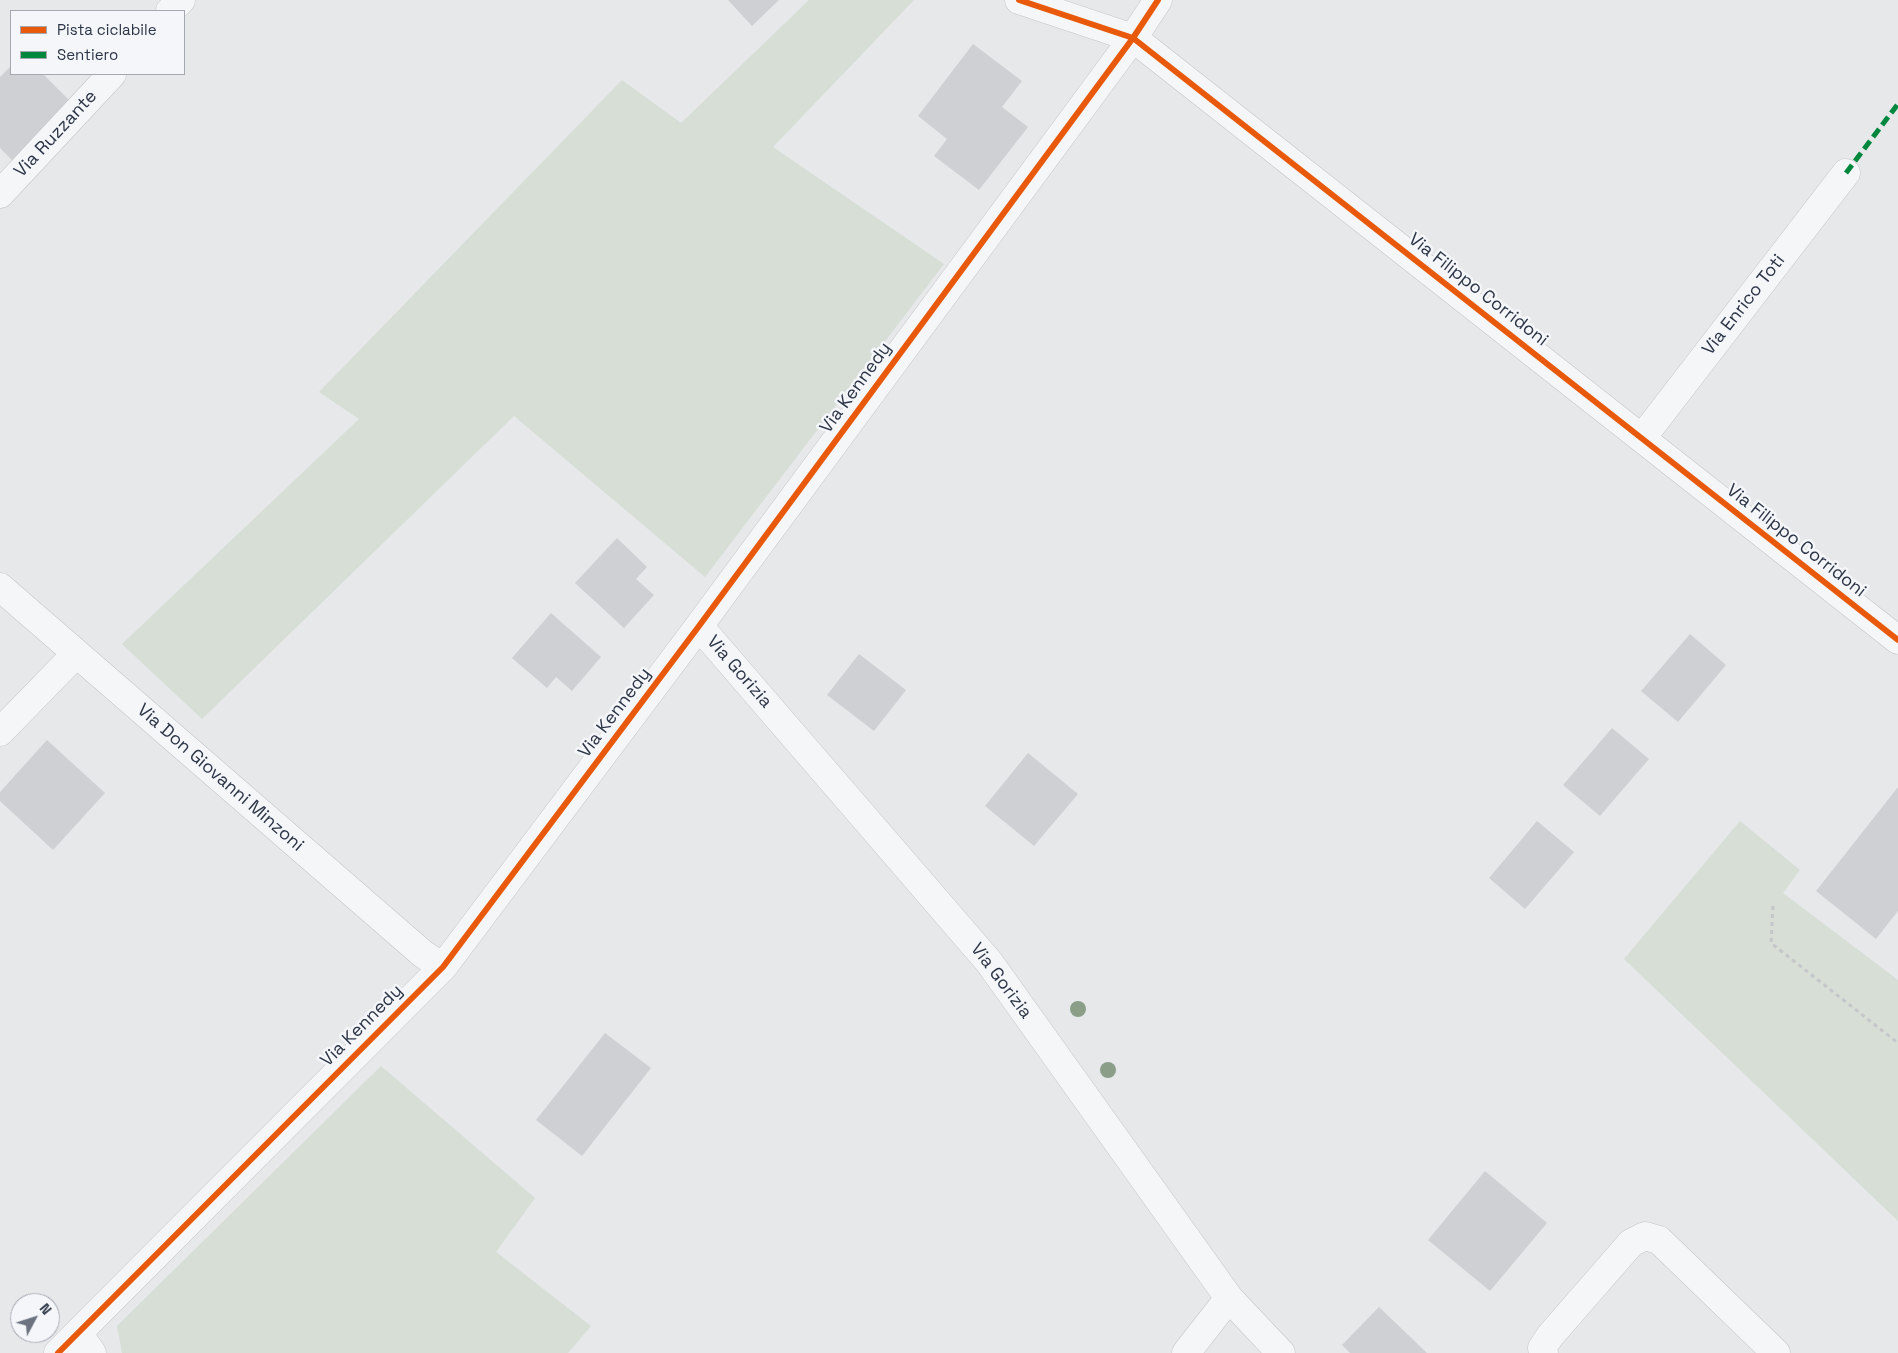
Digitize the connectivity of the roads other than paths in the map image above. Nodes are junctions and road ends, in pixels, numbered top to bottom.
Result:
1 (181, 0) edge
2 (1019, 0) edge
3 (1158, 0) edge
4 (171, 10) edge
5 (1133, 38) junction
6 (111, 75) edge
7 (1846, 173) dead end
8 (0, 194) edge
9 (1642, 438) junction
10 (0, 587) edge
11 (699, 626) junction
12 (1898, 640) edge
13 (76, 654) junction
14 (0, 732) edge
15 (443, 967) junction
16 (1229, 1298) junction
17 (85, 1343) edge
18 (58, 1353) edge
19 (1186, 1353) edge
20 (1281, 1353) edge
21 (1544, 1353) edge
22 (1776, 1353) edge

1 - 4 street
2 - 5 street, Via Filippo Corridoni
3 - 5 street, Via Kennedy
5 - 9 street, Via Filippo Corridoni
5 - 11 street, Via Kennedy
6 - 8 street, Via Ruzzante
7 - 9 street, Via Enrico Toti
9 - 12 street, Via Filippo Corridoni
10 - 13 street, Via Don Giovanni Minzoni
11 - 15 street, Via Kennedy
11 - 16 street, Via Gorizia
13 - 14 street
13 - 15 street, Via Don Giovanni Minzoni
15 - 17 street, Via Kennedy
16 - 19 street
16 - 20 street, Via Gorizia
17 - 18 street, Via Kennedy
21 - 22 street

